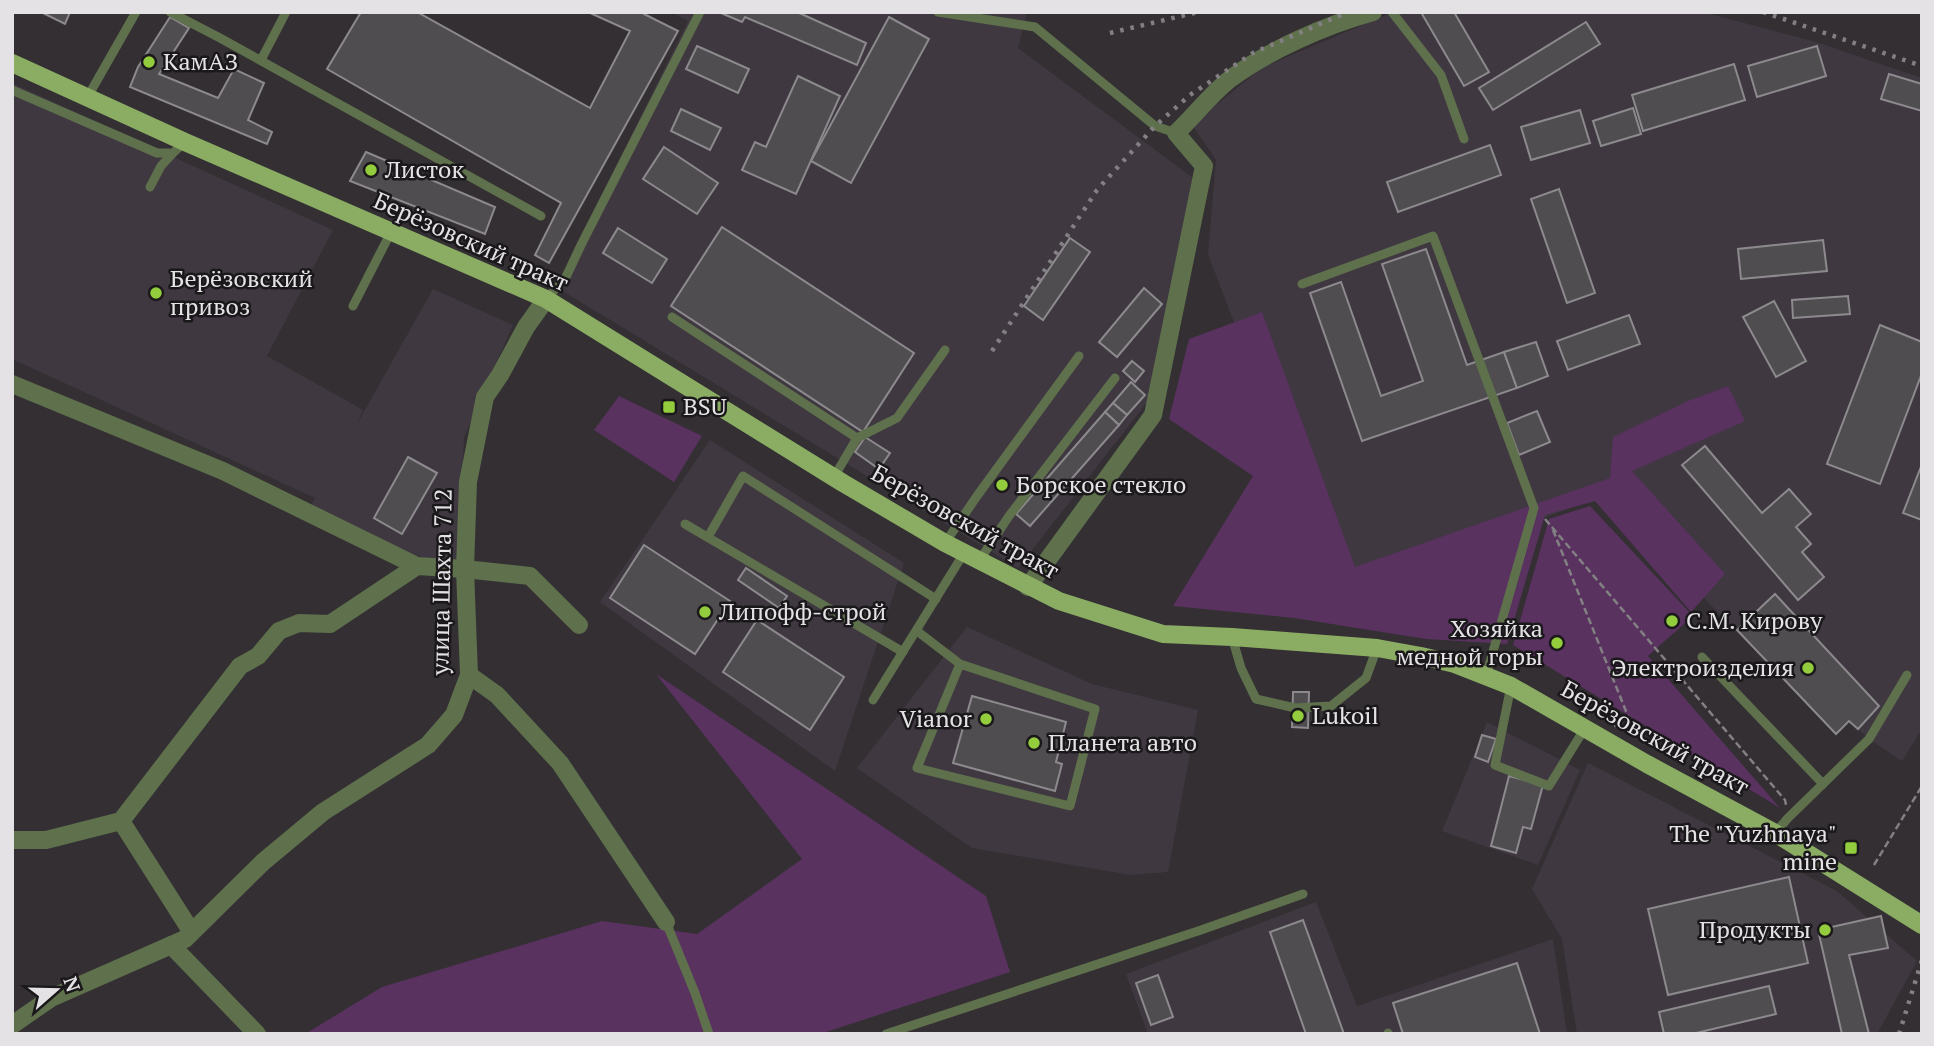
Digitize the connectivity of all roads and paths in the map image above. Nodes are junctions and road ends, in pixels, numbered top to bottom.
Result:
1 (136, 12) edge
2 (170, 12) edge
3 (286, 12) edge
4 (700, 12) edge
5 (938, 12) edge
6 (1373, 12) edge
7 (1392, 12) edge
8 (261, 60) junction
9 (12, 63) edge
10 (12, 90) edge
11 (88, 98) junction
12 (1176, 133) junction
13 (1464, 139) dead end
14 (179, 148) junction
15 (149, 187) dead end
16 (541, 216) dead end
17 (391, 232) junction
18 (1302, 284) dead end
19 (546, 299) junction
20 (353, 306) dead end
21 (672, 317) dead end
22 (945, 350) dead end
23 (1079, 356) dead end
24 (1115, 378) dead end
25 (12, 384) edge
26 (857, 438) junction
27 (834, 477) junction
28 (1534, 508) junction
29 (685, 524) dead end
30 (1552, 527) junction
31 (708, 537) junction
32 (945, 543) junction
33 (972, 557) junction
34 (417, 566) junction
35 (465, 569) junction
36 (1028, 587) junction
37 (936, 599) junction
38 (579, 625) dead end
39 (916, 631) junction
40 (1232, 637) junction
41 (1377, 648) junction
42 (903, 652) junction
43 (1702, 657) dead end
44 (960, 664) junction
45 (1907, 674) dead end
46 (469, 675) junction
47 (1486, 676) junction
48 (1511, 686) junction
49 (873, 700) dead end
50 (1585, 728) junction
51 (1634, 731) dead end
52 (1823, 784) junction
53 (1922, 786) edge
54 (1788, 818) junction
55 (121, 821) junction
56 (1776, 833) junction
57 (12, 840) edge
58 (1874, 864) dead end
59 (1303, 894) dead end
60 (666, 922) joint
61 (1922, 925) edge
62 (191, 931) junction
63 (171, 945) junction
64 (12, 1025) edge
65 (257, 1034) edge
66 (709, 1034) edge
67 (886, 1034) edge

1 - 11 lane
2 - 8 lane
3 - 8 lane
4 - 19 lane
5 - 12 lane
6 - 12 street
7 - 13 lane
8 - 16 lane
9 - 11 main road, Берёзовский тракт
10 - 14 lane
11 - 14 main road, Берёзовский тракт
12 - 36 street
14 - 15 lane
14 - 17 main road, Берёзовский тракт
17 - 19 main road, Берёзовский тракт
17 - 20 lane
18 - 28 lane
19 - 27 main road, Берёзовский тракт
19 - 35 street, улица Шахта 712
21 - 26 lane
22 - 26 lane
23 - 32 lane
24 - 33 lane
25 - 34 street
26 - 27 lane
27 - 32 main road, Берёзовский тракт
28 - 30 path
28 - 47 lane
29 - 31 lane
30 - 51 path
30 - 54 path
31 - 37 lane
31 - 42 lane
32 - 33 main road, Берёзовский тракт
33 - 36 main road, Берёзовский тракт
33 - 37 lane
34 - 35 street
34 - 55 street
35 - 38 street
35 - 46 street, улица Шахта 712
36 - 40 main road, Берёзовский тракт
37 - 39 lane
39 - 42 lane
39 - 44 lane
40 - 41 main road, Берёзовский тракт
40 - 41 lane
41 - 47 main road, Берёзовский тракт
42 - 49 lane
43 - 52 lane
44 - 44 lane
45 - 52 lane
46 - 60 street
46 - 62 street, улица Шахта 712
47 - 48 main road, Берёзовский тракт
48 - 50 main road, Берёзовский тракт
48 - 50 lane
50 - 56 main road, Берёзовский тракт
52 - 54 lane
53 - 58 path
54 - 56 lane
55 - 57 street
55 - 62 street
56 - 61 main road, Берёзовский тракт
59 - 67 lane
60 - 66 lane
62 - 63 street, улица Шахта 712
63 - 64 street, улица Шахта 712
63 - 65 street

